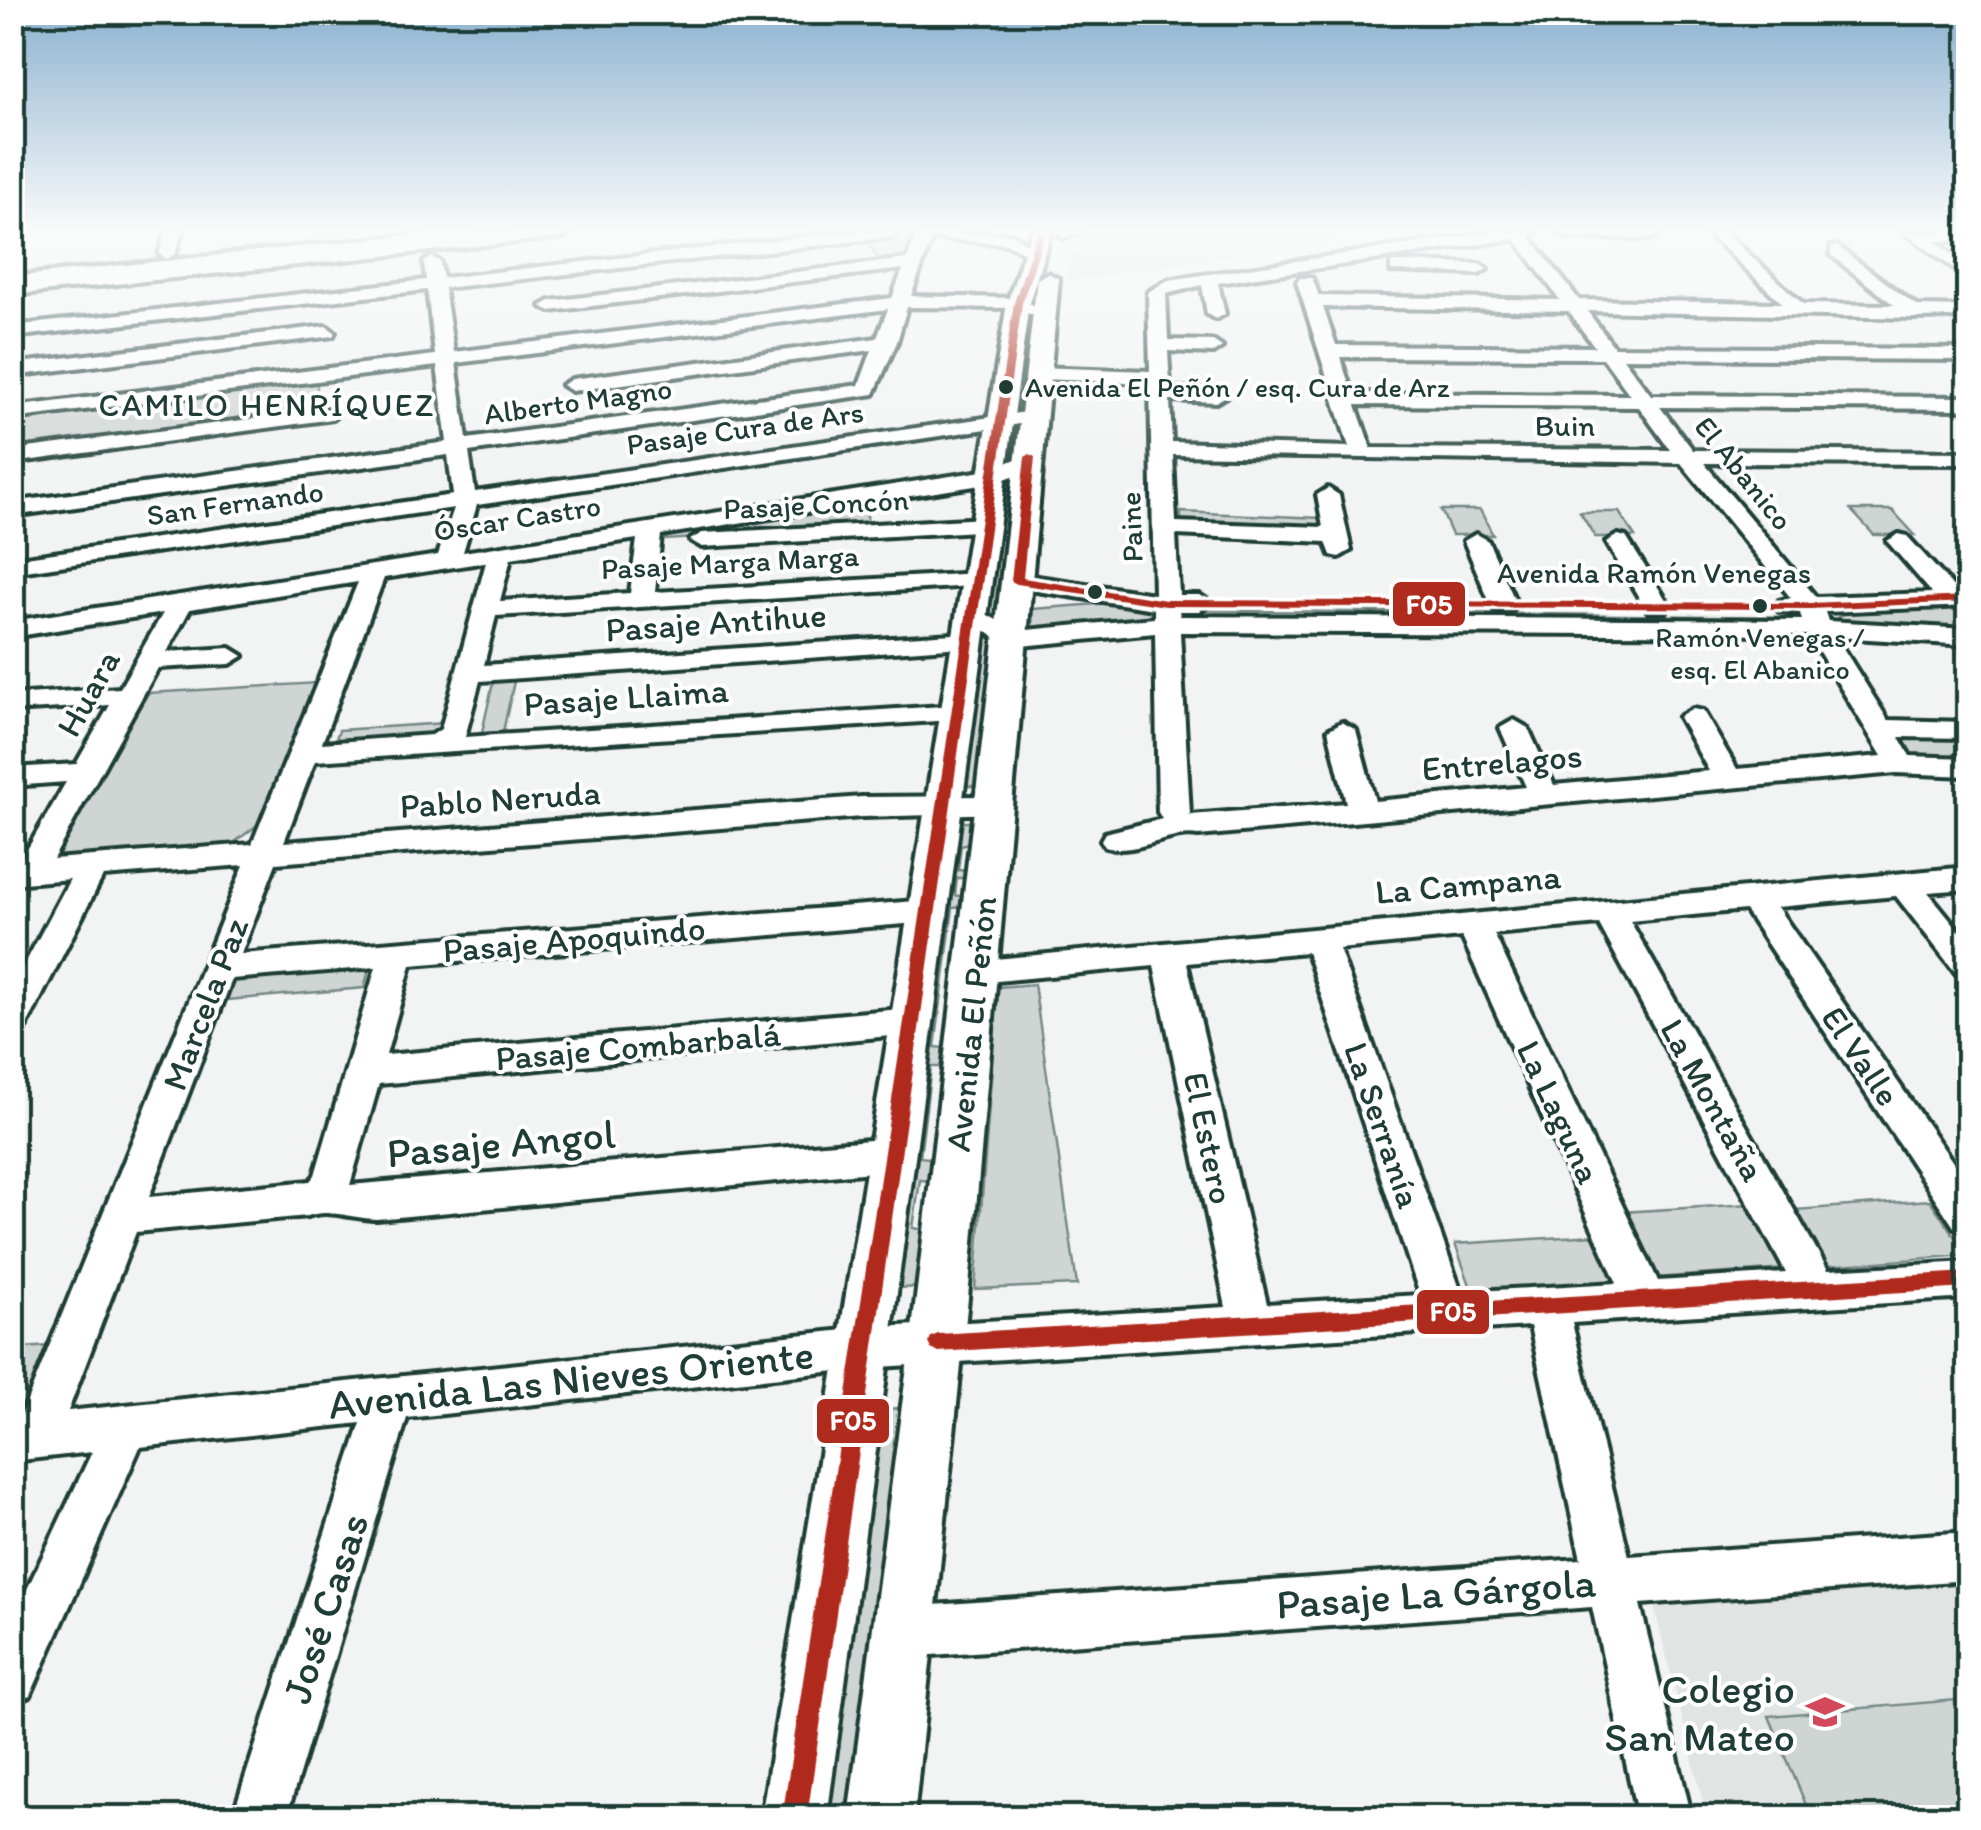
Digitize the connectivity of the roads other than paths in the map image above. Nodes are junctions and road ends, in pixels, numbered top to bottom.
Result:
1 (134, 317) edge
2 (326, 317) edge
3 (441, 317) edge
4 (553, 317) edge
5 (777, 317) edge
6 (897, 317) edge
7 (1016, 317) edge
8 (1044, 317) edge
9 (1157, 317) edge
10 (1317, 317) edge
11 (1583, 317) edge
12 (1920, 317) edge
13 (12, 331) edge
14 (326, 332) junction
15 (888, 342) junction
16 (561, 344) junction
17 (1158, 345) junction
18 (1213, 346) dead end
19 (1328, 351) junction
20 (1609, 352) junction
21 (1966, 356) edge
22 (446, 358) junction
23 (12, 370) edge
24 (1036, 373) junction
25 (326, 374) junction
26 (572, 385) junction
27 (1159, 386) junction
28 (867, 390) junction
29 (1216, 396) dead end
30 (1344, 400) junction
31 (1646, 401) junction
32 (1968, 403) edge
33 (12, 413) edge
34 (1033, 417) junction
35 (999, 421) junction
36 (585, 430) junction
37 (325, 440) junction
38 (856, 442) junction
39 (458, 448) junction
40 (1161, 448) junction
41 (1362, 454) junction
42 (12, 456) edge
43 (1688, 456) junction
44 (1968, 458) edge
45 (1030, 462) junction
46 (994, 476) junction
47 (466, 499) junction
48 (12, 509) edge
49 (1163, 517) junction
50 (1334, 523) dead end
51 (987, 525) junction
52 (649, 536) junction
53 (1476, 540) dead end
54 (1899, 541) dead end
55 (1618, 542) dead end
56 (500, 553) junction
57 (448, 562) junction
58 (12, 566) edge
59 (374, 573) junction
60 (978, 580) junction
61 (642, 600) junction
62 (1960, 600) edge
63 (181, 603) junction
64 (1504, 605) junction
65 (1657, 606) junction
66 (486, 609) junction
67 (1014, 609) junction
68 (1166, 613) junction
69 (1814, 616) junction
70 (970, 628) junction
71 (12, 630) edge
72 (1968, 638) edge
73 (230, 656) dead end
74 (148, 661) junction
75 (469, 674) junction
76 (130, 695) junction
77 (12, 703) edge
78 (958, 712) junction
79 (1693, 716) dead end
80 (1514, 728) dead end
81 (1879, 728) junction
82 (1342, 730) dead end
83 (1968, 730) edge
84 (446, 739) junction
85 (303, 753) junction
86 (1896, 764) junction
87 (1968, 767) edge
88 (86, 772) junction
89 (12, 777) edge
90 (1729, 781) junction
91 (1544, 796) junction
92 (945, 804) junction
93 (993, 806) junction
94 (1363, 812) junction
95 (1180, 823) junction
96 (1116, 840) dead end
97 (264, 854) junction
98 (92, 867) junction
99 (21, 872) edge
100 (1968, 878) edge
101 (1904, 884) junction
102 (1754, 898) junction
103 (929, 910) junction
104 (1608, 911) junction
105 (1473, 924) junction
106 (1319, 938) junction
107 (1168, 952) junction
108 (397, 954) junction
109 (1968, 964) edge
110 (219, 968) junction
111 (976, 971) junction
112 (22, 984) edge
113 (912, 1021) junction
114 (12, 1022) edge
115 (364, 1070) junction
116 (892, 1154) junction
117 (324, 1194) junction
118 (1968, 1215) edge
119 (121, 1218) junction
120 (1966, 1285) edge
121 (1817, 1290) junction
122 (1646, 1300) junction
123 (1547, 1306) junction
124 (1447, 1312) junction
125 (1251, 1324) junction
126 (938, 1344) junction
127 (864, 1348) junction
128 (392, 1398) junction
129 (126, 1426) junction
130 (24, 1437) edge
131 (1968, 1556) edge
132 (1611, 1581) junction
133 (904, 1632) junction
134 (12, 1678) edge
135 (258, 1818) edge
136 (794, 1818) edge
137 (881, 1818) edge
138 (1666, 1818) edge

1 - 13 street
2 - 14 street
3 - 22 street
4 - 16 street
5 - 16 street
6 - 15 street
7 - 35 main road, Avenida El Peñón
8 - 24 main road, Avenida El Peñón
9 - 17 street, Paine
10 - 19 street
11 - 20 street, El Abanico
12 - 21 street
14 - 23 street
14 - 25 street
15 - 26 street
15 - 28 street
16 - 22 street
16 - 26 street
17 - 18 street
17 - 27 street, Paine
19 - 20 street
19 - 30 street
20 - 21 street
20 - 31 street, El Abanico
22 - 25 street
22 - 39 street
24 - 27 street
24 - 34 main road, Avenida El Peñón
25 - 33 street
25 - 37 street
26 - 36 street
27 - 29 street
27 - 40 street, Paine
28 - 36 street, Alberto Magno
28 - 38 street
30 - 31 street
30 - 41 street
31 - 32 street
31 - 43 street, El Abanico
34 - 35 street, Pasaje Cura de Ars
34 - 45 main road, Avenida El Peñón
35 - 38 street, Pasaje Cura de Ars
35 - 46 main road, Avenida El Peñón
36 - 39 street, Alberto Magno
37 - 39 street, Alberto Magno
37 - 42 street
37 - 48 street, Alberto Magno
38 - 47 street, Pasaje Cura de Ars
39 - 47 street
40 - 41 street, Buin
40 - 49 street, Paine
41 - 43 street, Buin
43 - 44 street, Buin
43 - 69 street, El Abanico
45 - 46 street, Óscar Castro
45 - 67 main road, Avenida El Peñón
46 - 51 main road, Avenida El Peñón
46 - 52 street, Óscar Castro
47 - 57 street
47 - 58 street, San Fernando
49 - 50 street
49 - 68 street, Paine
51 - 52 street, Pasaje Concón
51 - 60 main road, Avenida El Peñón
52 - 56 street, Óscar Castro
52 - 61 street
53 - 64 street
54 - 62 street
55 - 65 street
56 - 57 street, Óscar Castro
56 - 66 street
57 - 59 street, Óscar Castro
59 - 63 street, Óscar Castro
59 - 85 street, Marcela Paz
60 - 61 street, Pasaje Marga Marga
60 - 70 main road, Avenida El Peñón
61 - 66 street, Pasaje Marga Marga
62 - 69 street, Avenida Ramón Venegas
63 - 71 street, Óscar Castro
63 - 74 street, Huara
64 - 65 street, Avenida Ramón Venegas
64 - 68 street, Avenida Ramón Venegas
65 - 69 street, Avenida Ramón Venegas
66 - 75 street
67 - 68 street, Avenida Ramón Venegas
67 - 68 street, Avenida Ramón Venegas
67 - 70 street
67 - 93 main road, Avenida El Peñón
68 - 69 street, Avenida Ramón Venegas
68 - 95 street, Paine
69 - 72 street, Avenida Ramón Venegas
69 - 81 street, El Abanico
70 - 75 street, Pasaje Antihue
70 - 78 main road, Avenida El Peñón
73 - 74 street
74 - 76 street, Huara
75 - 84 street
76 - 77 street
76 - 88 street, Huara
78 - 84 street, Pasaje Llaima
78 - 92 main road, Avenida El Peñón
79 - 90 street
80 - 91 street
81 - 83 street
81 - 86 street, El Abanico
82 - 94 street
84 - 85 street, Pasaje Llaima
85 - 97 street, Marcela Paz
86 - 87 street, Entrelagos
86 - 90 street, Entrelagos
88 - 89 street
88 - 99 street, Huara
90 - 91 street, Entrelagos
91 - 94 street, Entrelagos
92 - 93 street, Pablo Neruda
92 - 97 street, Pablo Neruda
92 - 103 main road, Avenida El Peñón
93 - 111 main road, Avenida El Peñón
94 - 95 street, Entrelagos
95 - 96 street, Entrelagos
97 - 98 street, Pablo Neruda
97 - 110 street, Marcela Paz
98 - 99 street, Pablo Neruda
98 - 112 street
100 - 101 street, La Campana
101 - 102 street, La Campana
101 - 109 street
102 - 104 street, La Campana
102 - 118 street, El Valle
103 - 108 street, Pasaje Apoquindo
103 - 113 main road, Avenida El Peñón
104 - 105 street, La Campana
104 - 121 street, La Montaña
105 - 106 street, La Campana
105 - 122 street, La Laguna
106 - 107 street, La Campana
106 - 124 street, La Serranía
107 - 111 street, La Campana
107 - 125 street, El Estero
108 - 110 street, Pasaje Apoquindo
108 - 115 street
110 - 119 street, Marcela Paz
111 - 126 main road, Avenida El Peñón
112 - 114 street
113 - 115 street, Pasaje Combarbalá
113 - 116 main road, Avenida El Peñón
115 - 117 street
116 - 117 street, Pasaje Angol
116 - 127 main road, Avenida El Peñón
117 - 119 street, Pasaje Angol
119 - 130 street, Marcela Paz
120 - 121 street, Avenida Las Nieves Oriente
121 - 122 street, Avenida Las Nieves Oriente
122 - 123 street, Avenida Las Nieves Oriente
123 - 124 street, Avenida Las Nieves Oriente
123 - 132 street
124 - 125 street, Avenida Las Nieves Oriente
125 - 126 street, Avenida Las Nieves Oriente
126 - 127 street, Avenida Las Nieves Oriente
126 - 133 main road, Avenida El Peñón
127 - 128 street, Avenida Las Nieves Oriente
127 - 136 main road, Avenida El Peñón
128 - 129 street, Avenida Las Nieves Oriente
128 - 135 street, José Casas
129 - 130 street, Avenida Las Nieves Oriente
129 - 134 street
131 - 132 street, Pasaje La Gárgola
132 - 133 street, Pasaje La Gárgola
132 - 138 street
133 - 137 main road, Avenida El Peñón

